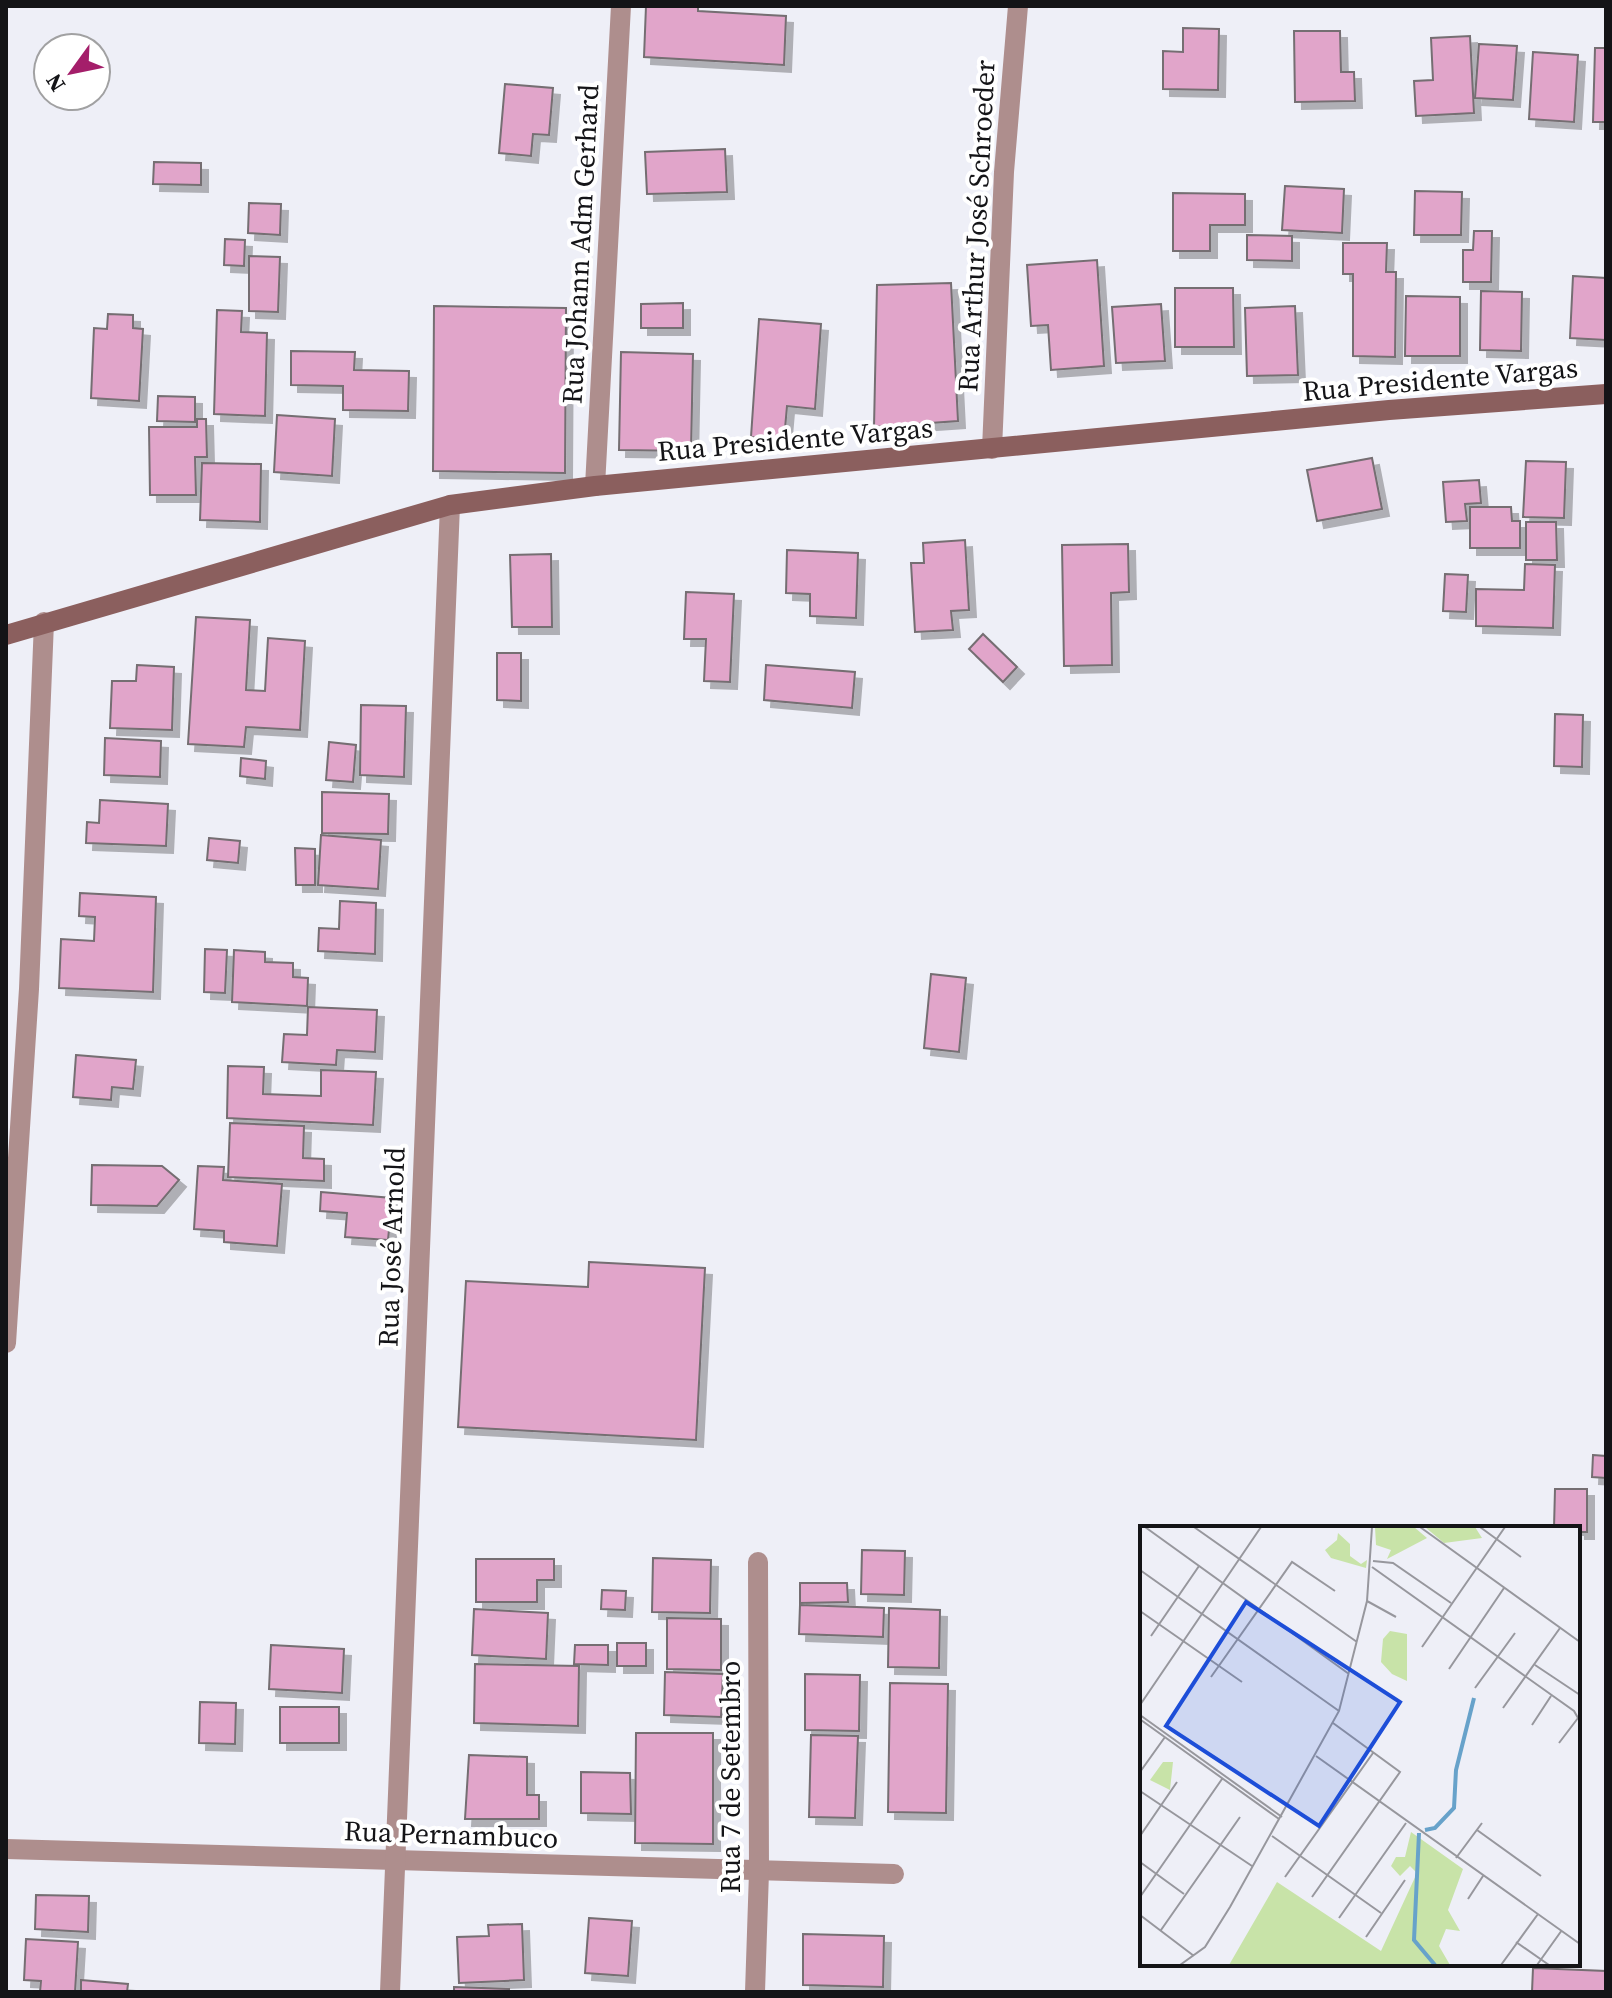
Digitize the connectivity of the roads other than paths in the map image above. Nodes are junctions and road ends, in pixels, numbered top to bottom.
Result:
1 (621, 6) edge
2 (1018, 6) edge
3 (1606, 394) edge
4 (992, 449) junction
5 (595, 486) junction
6 (450, 505) junction
7 (44, 622) junction
8 (6, 635) edge
9 (6, 1343) edge
10 (758, 1562) dead end
11 (6, 1849) edge
12 (394, 1860) junction
13 (759, 1872) junction
14 (894, 1874) dead end
15 (390, 1992) edge
16 (755, 1992) edge

1 - 5 street, Rua Johann Adm Gerhard
2 - 4 street, Rua Arthur José Schroeder
3 - 4 main road, Rua Presidente Vargas
4 - 5 main road, Rua Presidente Vargas
5 - 6 main road, Rua Presidente Vargas
6 - 7 main road, Rua Presidente Vargas
6 - 12 street, Rua José Arnold
7 - 8 main road, Rua Presidente Vargas
7 - 9 street
10 - 13 street, Rua 7 de Setembro
11 - 12 street, Rua Pernambuco
12 - 13 street, Rua Pernambuco
12 - 15 street, Rua José Arnold
13 - 14 street, Rua Pernambuco
13 - 16 street, Rua 7 de Setembro

